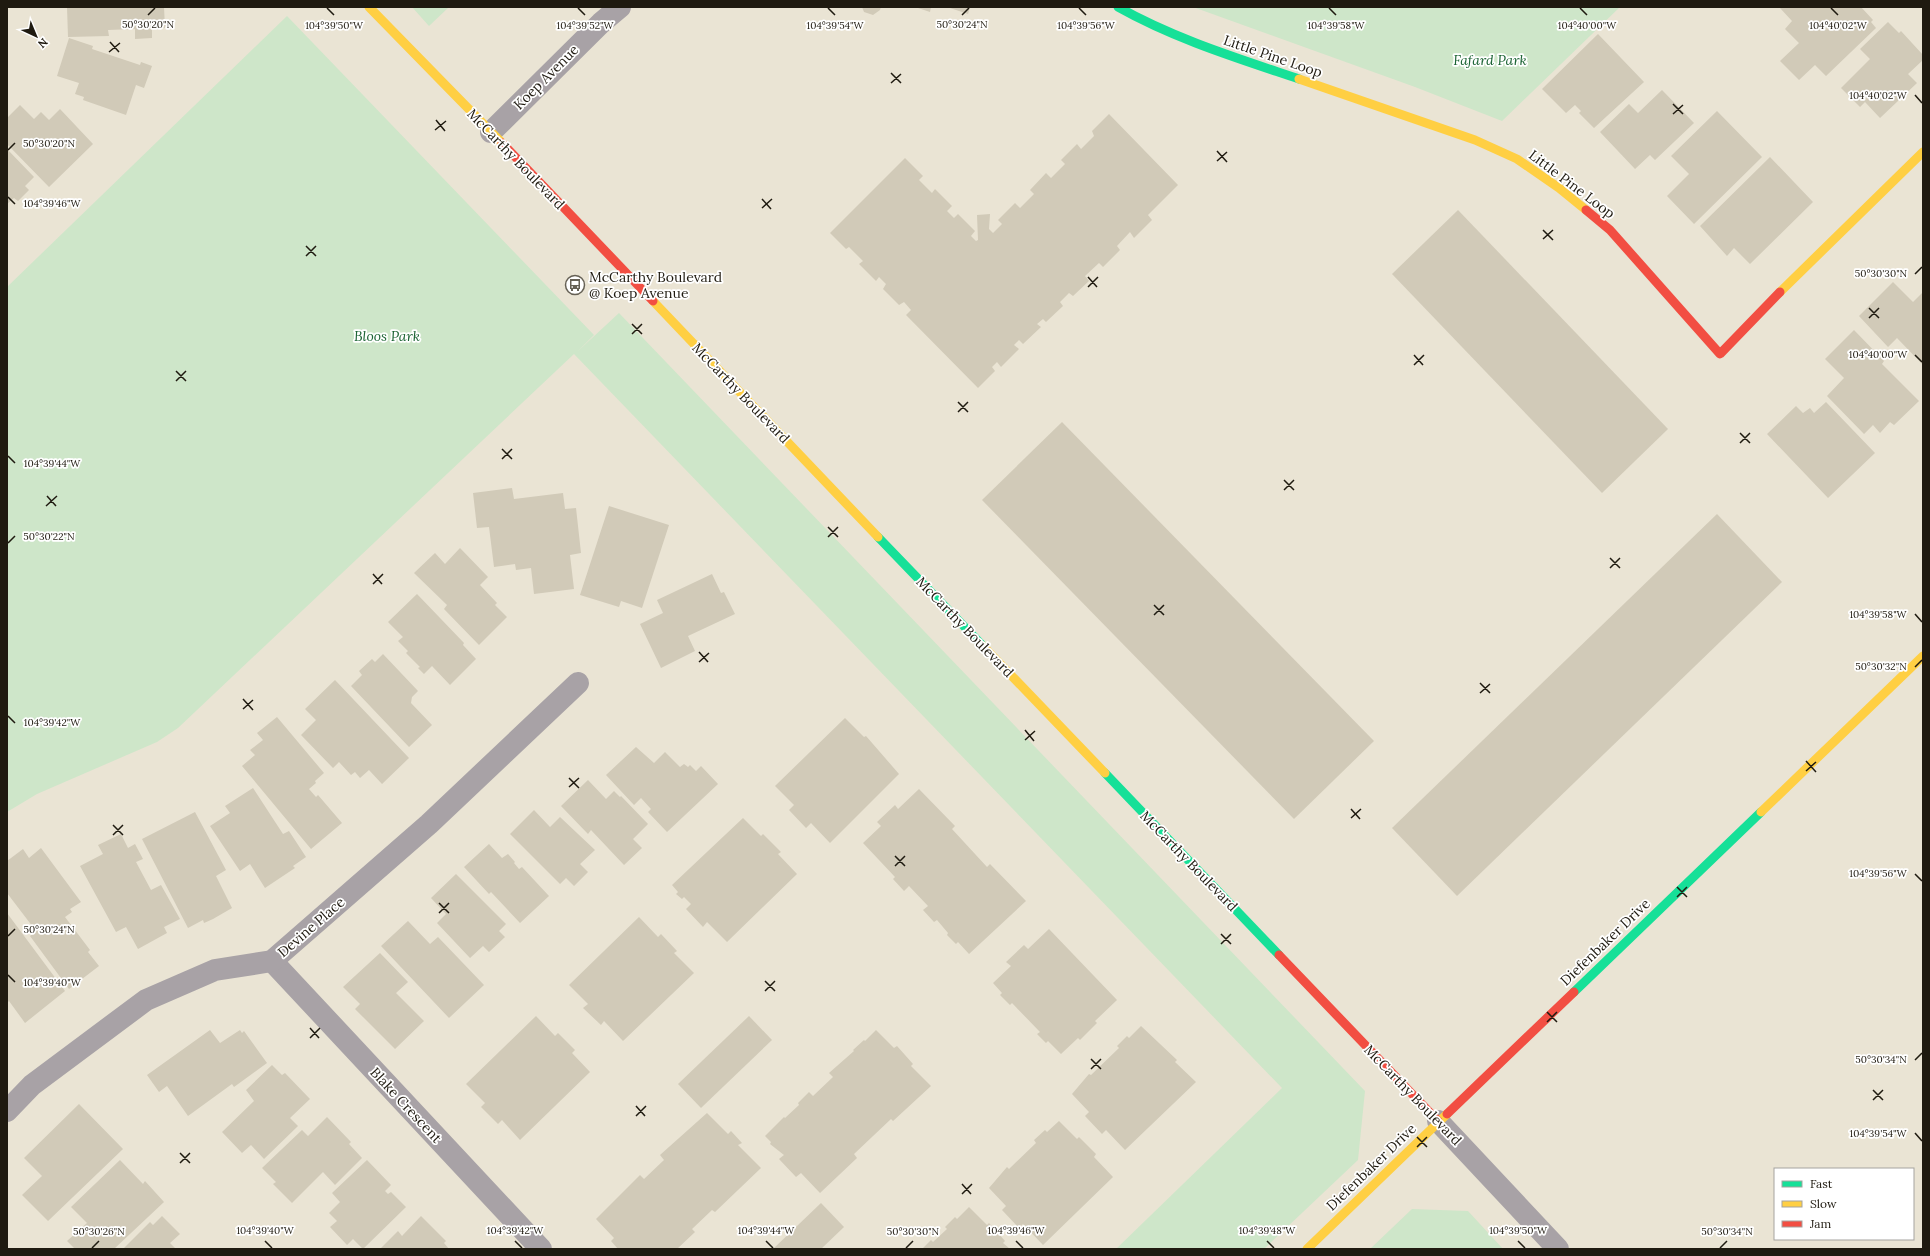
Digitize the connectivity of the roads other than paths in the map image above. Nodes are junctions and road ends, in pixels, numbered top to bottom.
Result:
1 (369, 7) edge
2 (620, 7) edge
3 (1118, 7) edge
4 (491, 132) junction
5 (1923, 152) edge
6 (1923, 656) edge
7 (578, 683) dead end
8 (272, 961) junction
9 (7, 1111) edge
10 (1438, 1121) junction
11 (541, 1249) edge
12 (1307, 1249) edge
13 (1558, 1249) edge

1 - 4 main road, McCarthy Boulevard
2 - 4 street, Koep Avenue
3 - 5 main road, Little Pine Loop
4 - 10 main road, McCarthy Boulevard
6 - 10 main road, Diefenbaker Drive
7 - 8 street, Devine Place
8 - 9 street, Devine Place
8 - 11 street, Blake Crescent
10 - 12 main road, Diefenbaker Drive
10 - 13 street, McCarthy Boulevard

